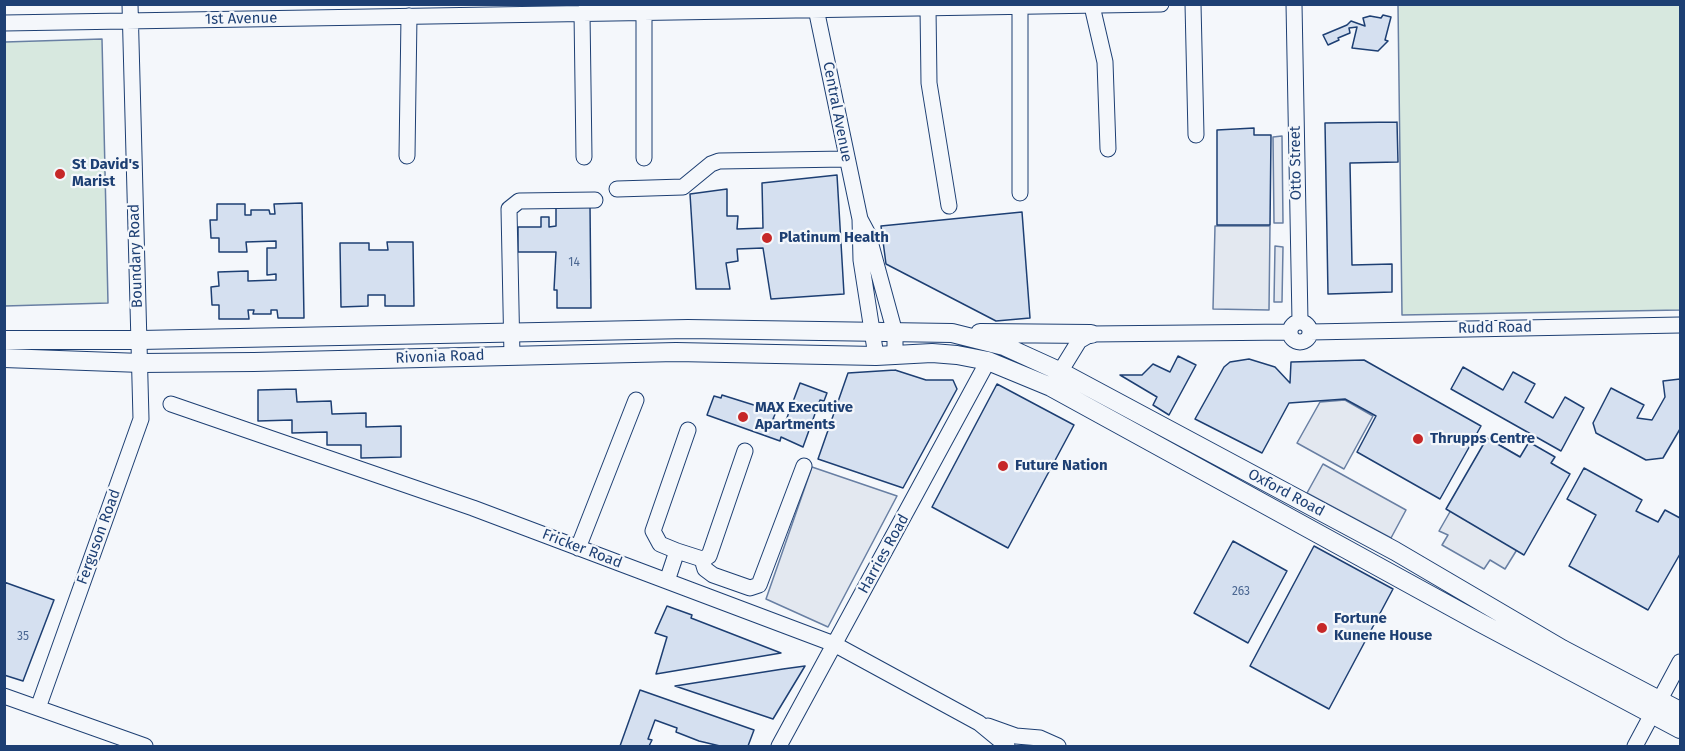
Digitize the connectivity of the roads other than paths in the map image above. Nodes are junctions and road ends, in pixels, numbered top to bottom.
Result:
1 (130, 4) edge
2 (1161, 4) edge
3 (1193, 4) edge
4 (1294, 4) edge
5 (1092, 6) edge
6 (816, 7) edge
7 (1020, 7) junction
8 (757, 8) edge
9 (928, 8) junction
10 (312, 11) edge
11 (333, 11) edge
12 (644, 13) junction
13 (582, 14) junction
14 (409, 16) junction
15 (131, 21) junction
16 (4, 23) edge
17 (1196, 135) dead end
18 (1108, 149) dead end
19 (407, 156) dead end
20 (584, 157) dead end
21 (644, 158) dead end
22 (846, 159) junction
23 (618, 189) dead end
24 (1020, 193) dead end
25 (595, 200) dead end
26 (949, 206) dead end
27 (860, 219) junction
28 (1680, 326) edge
29 (1300, 328) junction
30 (873, 333) junction
31 (895, 333) junction
32 (951, 333) junction
33 (512, 334) junction
34 (1091, 334) junction
35 (4, 340) edge
36 (140, 340) junction
37 (512, 356) junction
38 (876, 356) junction
39 (895, 356) junction
40 (4, 358) edge
41 (988, 361) junction
42 (141, 363) junction
43 (1055, 379) junction
44 (636, 400) dead end
45 (171, 404) dead end
46 (688, 430) dead end
47 (745, 451) dead end
48 (804, 466) dead end
49 (578, 548) junction
50 (677, 551) junction
51 (702, 559) junction
52 (667, 581) junction
53 (834, 644) junction
54 (1680, 662) edge
55 (4, 696) edge
56 (1656, 707) junction
57 (38, 708) junction
58 (1680, 711) edge
59 (980, 723) junction
60 (1680, 729) edge
61 (145, 747) edge
62 (779, 747) edge
63 (1007, 747) edge
64 (1058, 747) edge
65 (1635, 747) edge

1 - 15 street, Boundary Road
2 - 5 street, 1st Avenue
3 - 17 street
4 - 29 street, Otto Street
5 - 7 street, 1st Avenue
5 - 18 street
6 - 8 street, 1st Avenue
6 - 9 street, 1st Avenue
6 - 22 street, Central Avenue
7 - 9 street, 1st Avenue
7 - 24 street
8 - 12 street, 1st Avenue
9 - 26 street
10 - 11 street, 1st Avenue
10 - 15 street, 1st Avenue
11 - 14 street, 1st Avenue
12 - 13 street, 1st Avenue
12 - 21 street
13 - 14 street, 1st Avenue
13 - 20 street
14 - 19 street
15 - 16 street, 1st Avenue
15 - 36 street, Boundary Road
22 - 23 street
22 - 27 street, Central Avenue
25 - 33 street
27 - 30 street, Central Avenue
27 - 31 street, Central Avenue
28 - 29 street, Rudd Road
29 - 34 street, Rudd Road
30 - 31 main road, Oxford Road
30 - 33 main road, Rivonia Road
30 - 38 street, Central Avenue
31 - 32 main road, Oxford Road
31 - 39 street, Central Avenue
32 - 34 main road
32 - 43 main road, Oxford Road
33 - 36 main road, Rivonia Road
33 - 37 street
34 - 43 street
35 - 36 main road, Rivonia Road
36 - 42 street, Boundary Road
37 - 38 main road, Rivonia Road
37 - 42 main road, Rivonia Road
38 - 39 main road, Oxford Road
39 - 41 main road, Oxford Road
40 - 42 main road, Rivonia Road
41 - 43 main road, Oxford Road
41 - 53 street, Harries Road
42 - 57 street, Ferguson Road
43 - 56 main road, Oxford Road
44 - 49 street
45 - 49 street, Fricker Road
46 - 50 street
47 - 51 street
48 - 51 street
49 - 52 street, Fricker Road
50 - 51 street
50 - 52 street
52 - 53 street, Fricker Road
53 - 59 street, Fricker Road
53 - 62 street, Harries Road
54 - 56 street
55 - 57 street
56 - 58 main road, Oxford Road
56 - 60 main road, Oxford Road
56 - 65 street
57 - 61 street
59 - 63 street, Fricker Road
59 - 64 street, Fricker Road

